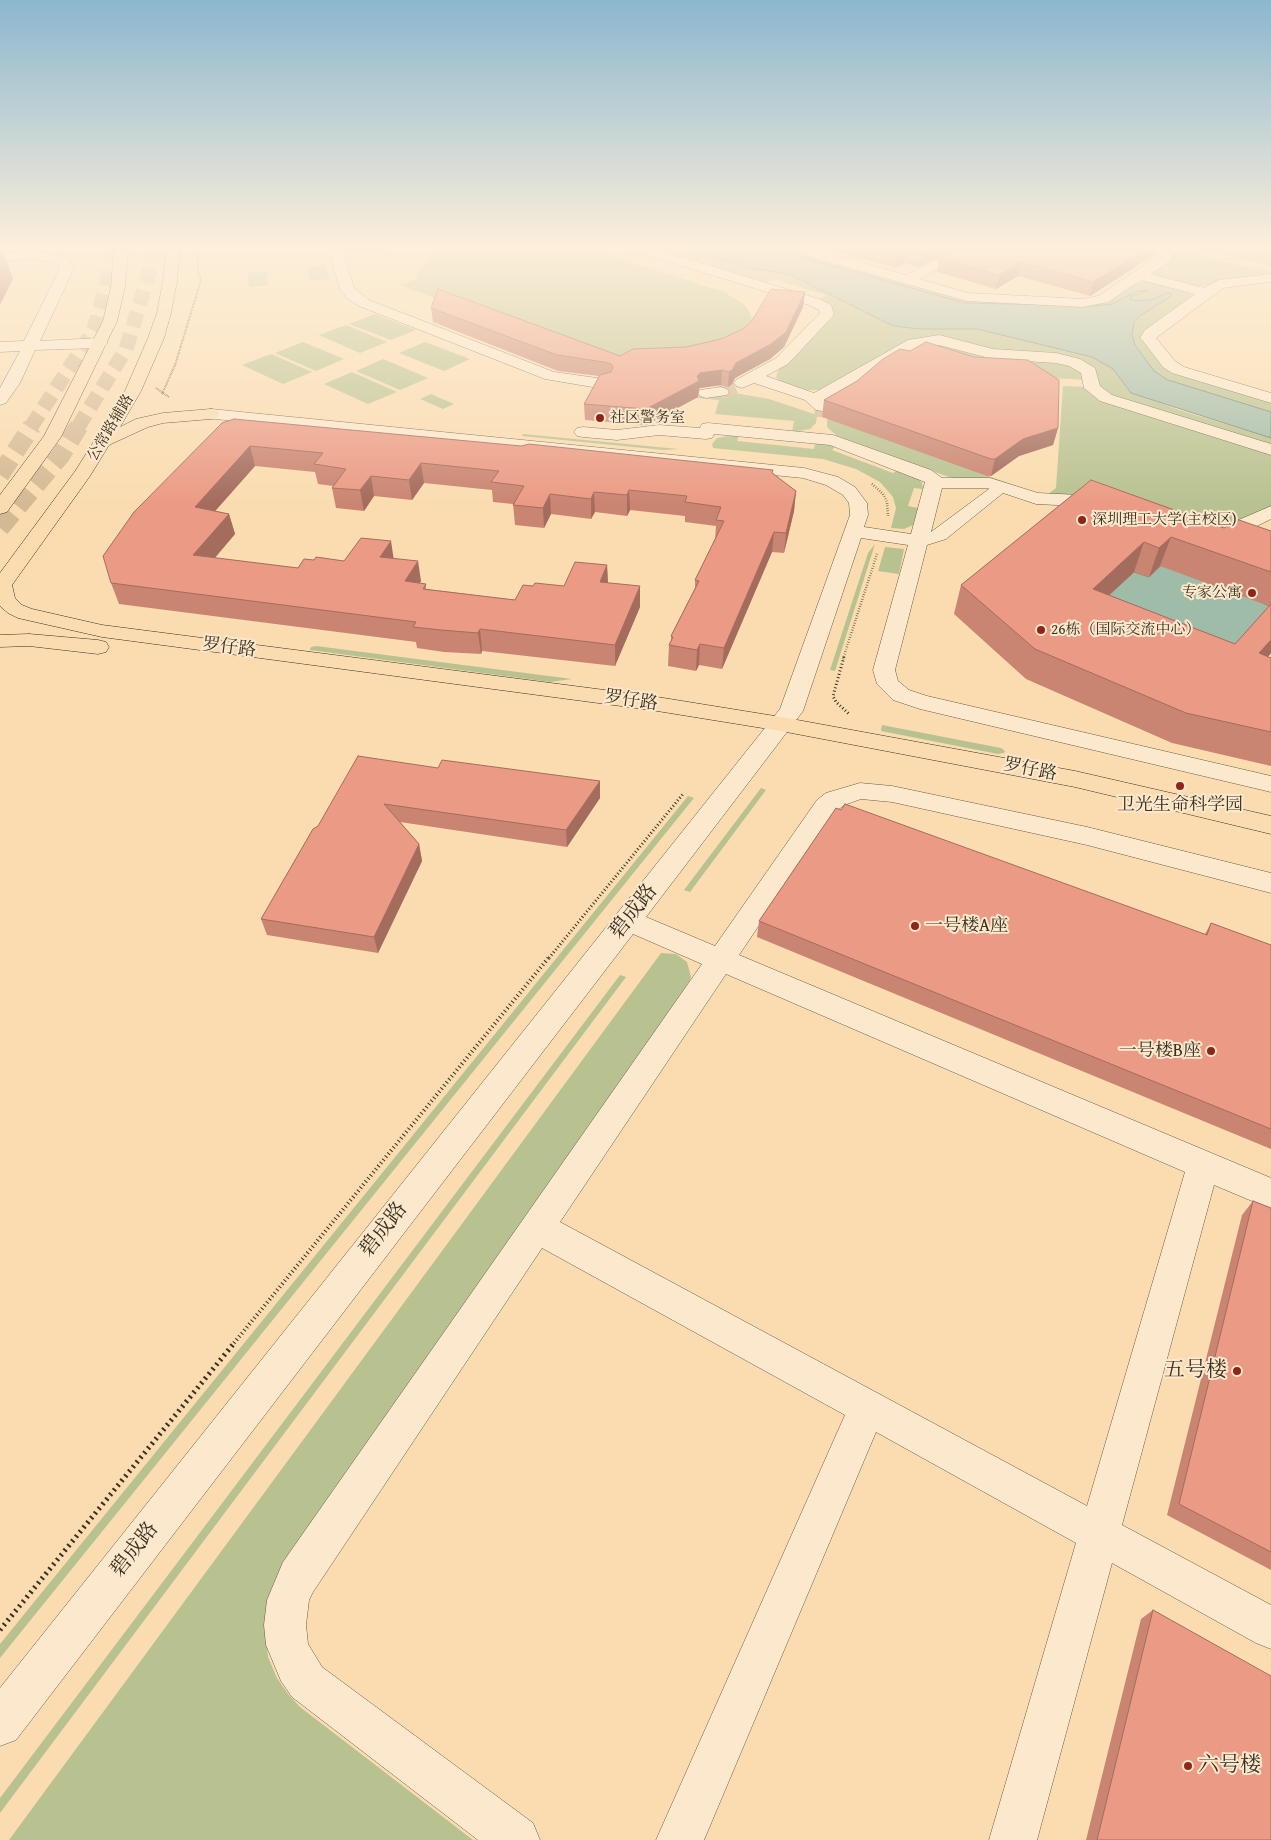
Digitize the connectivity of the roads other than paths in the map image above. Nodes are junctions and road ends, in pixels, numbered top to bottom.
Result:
1 (37, 333) edge
2 (105, 333) edge
3 (158, 333) edge
4 (441, 333) edge
5 (808, 333) edge
6 (1151, 333) edge
7 (100, 343) junction
8 (31, 346) junction
9 (0, 347) edge
10 (137, 383) junction
11 (604, 384) edge
12 (1271, 398) edge
13 (0, 400) edge
14 (820, 407) junction
15 (211, 414) junction
16 (709, 427) junction
17 (583, 432) dead end
18 (818, 438) junction
19 (103, 441) junction
20 (1271, 450) edge
21 (696, 462) junction
22 (935, 483) junction
23 (994, 493) dead end
24 (0, 508) edge
25 (1271, 512) edge
26 (1121, 515) edge
27 (853, 531) junction
28 (1197, 538) edge
29 (920, 540) junction
30 (1, 586) edge
31 (0, 641) edge
32 (776, 731) junction
33 (1271, 784) edge
34 (1271, 825) edge
35 (1271, 844) edge
36 (1271, 882) edge
37 (628, 920) junction
38 (1203, 1166) junction
39 (1271, 1194) edge
40 (537, 1227) junction
41 (867, 1408) junction
42 (1099, 1534) junction
43 (1271, 1628) edge
44 (0, 1724) edge
45 (516, 1840) edge
46 (680, 1840) edge
47 (1013, 1840) edge

1 - 8 street
2 - 7 main road
3 - 10 main road, 公常路辅路
4 - 11 street
5 - 14 street
6 - 12 street
7 - 8 street
7 - 24 main road
8 - 9 street
8 - 13 street
10 - 15 main road
10 - 19 main road, 公常路辅路
14 - 18 street
14 - 20 street
15 - 19 main road
15 - 21 street, 碧成路
16 - 17 street
16 - 18 street
16 - 21 street
18 - 22 street
19 - 30 main road, 公常路辅路
21 - 27 street, 碧成路
22 - 26 street
22 - 29 street
23 - 29 street
25 - 28 street
27 - 29 street
27 - 32 street, 碧成路
29 - 33 street
30 - 32 main road, 罗仔路
31 - 32 main road, 罗仔路
32 - 34 main road, 罗仔路
32 - 35 main road, 罗仔路
32 - 37 street, 碧成路
36 - 40 street
37 - 38 street
37 - 44 street, 碧成路
38 - 39 street
38 - 42 street
40 - 41 street
40 - 45 street
41 - 42 street
41 - 46 street
42 - 43 street
42 - 47 street

